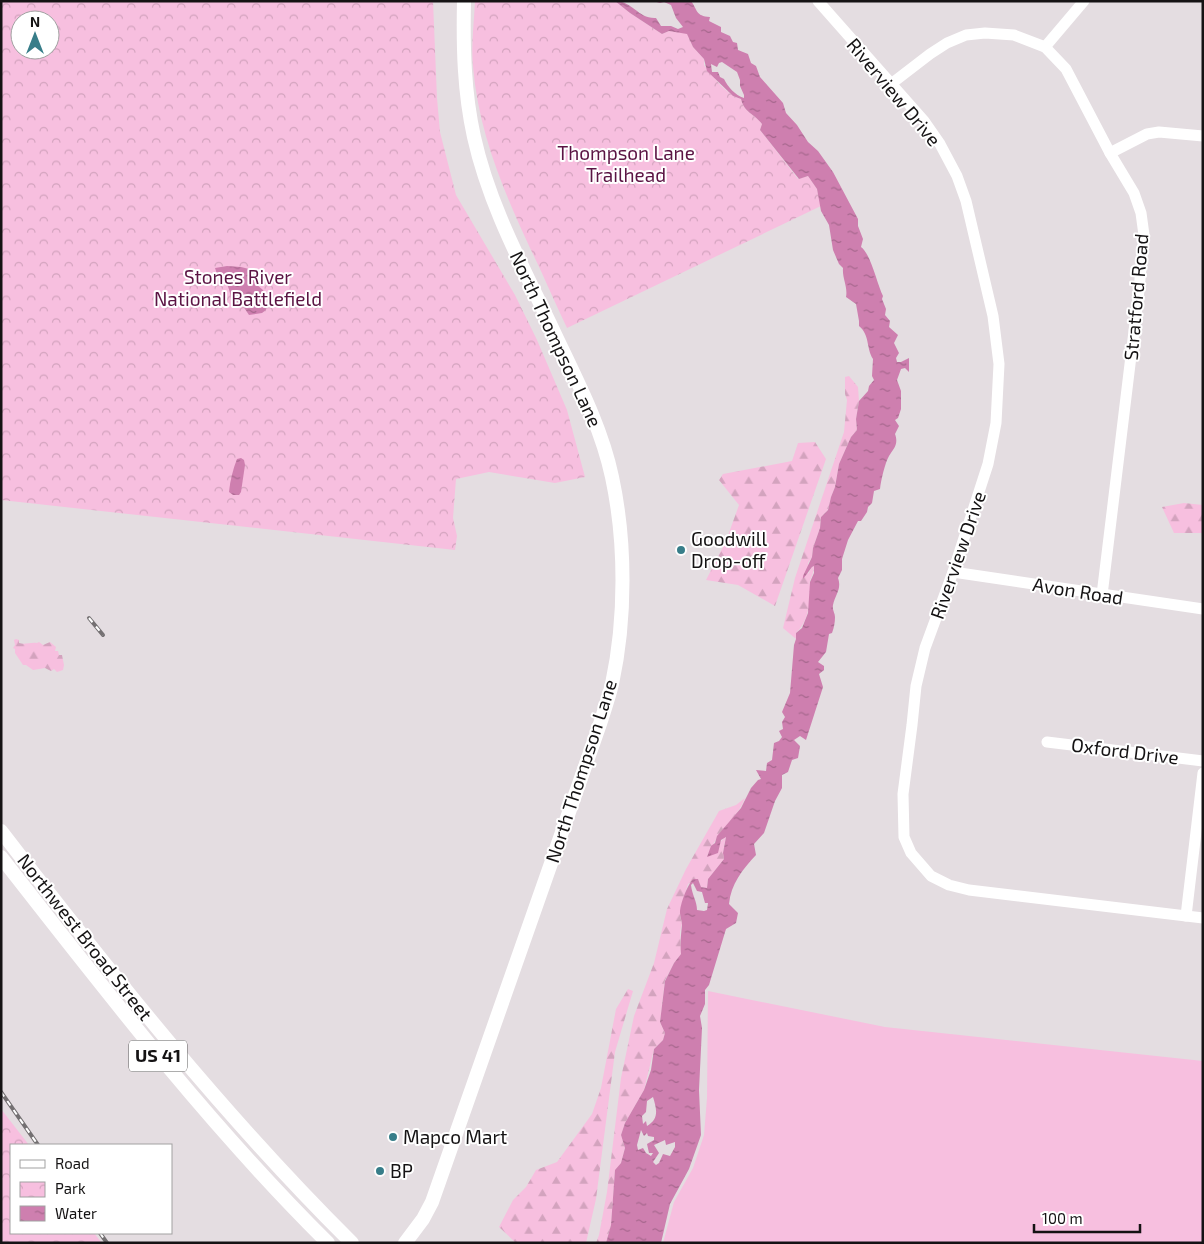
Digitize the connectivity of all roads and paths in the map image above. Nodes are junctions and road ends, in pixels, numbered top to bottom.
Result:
1 (464, 1) edge
2 (818, 1) edge
3 (1084, 1) edge
4 (1045, 47) junction
5 (891, 84) junction
6 (1203, 136) edge
7 (1110, 153) junction
8 (953, 572) junction
9 (1102, 595) junction
10 (1203, 609) edge
11 (1047, 742) dead end
12 (1203, 760) edge
13 (1203, 772) edge
14 (1, 831) edge
15 (1, 857) edge
16 (50, 895) junction
17 (38, 905) junction
18 (1186, 916) junction
19 (1203, 918) edge
20 (111, 971) junction
21 (98, 982) junction
22 (182, 1058) junction
23 (169, 1069) junction
24 (230, 1111) junction
25 (217, 1123) junction
26 (328, 1243) edge
27 (352, 1243) edge
28 (405, 1243) edge

1 - 28 main road, North Thompson Lane
2 - 5 street, Riverview Drive
3 - 4 street
4 - 5 street, Stratford Road
4 - 7 street, Stratford Road
5 - 8 street, Riverview Drive
6 - 7 street
7 - 9 street, Stratford Road
8 - 9 street, Avon Road
8 - 18 street, Riverview Drive
9 - 10 street, Avon Road
11 - 12 street, Oxford Drive
13 - 18 street
14 - 16 main road, Northwest Broad Street / US 41
15 - 17 main road, Northwest Broad Street / US 41
16 - 17 main road
16 - 20 main road, Northwest Broad Street / US 41
17 - 21 main road, Northwest Broad Street / US 41
18 - 19 street, Riverview Drive
20 - 21 main road
20 - 22 main road, Northwest Broad Street / US 41
21 - 23 main road, Northwest Broad Street / US 41
22 - 23 main road
22 - 24 main road, Northwest Broad Street / US 41
23 - 25 main road, Northwest Broad Street / US 41
24 - 25 main road
24 - 27 main road, Northwest Broad Street / US 41
25 - 26 main road, Northwest Broad Street / US 41

